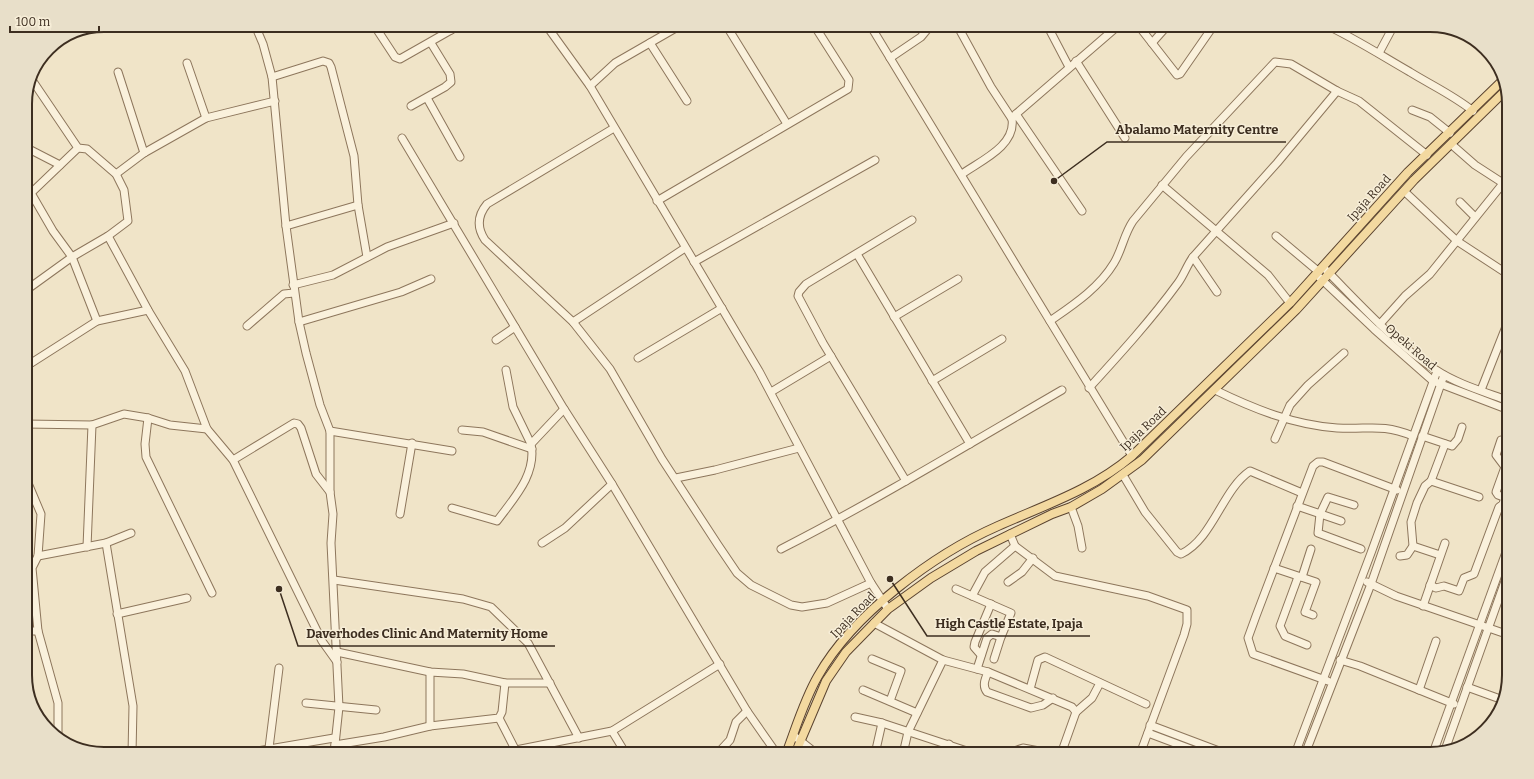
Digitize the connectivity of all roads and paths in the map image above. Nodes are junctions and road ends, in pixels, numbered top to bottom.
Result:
1 (258, 32) edge
2 (379, 32) edge
3 (444, 32) edge
4 (551, 32) edge
5 (669, 32) edge
6 (730, 32) edge
7 (818, 32) edge
8 (874, 32) edge
9 (925, 32) edge
10 (961, 32) edge
11 (1051, 32) edge
12 (1111, 32) edge
13 (1143, 32) edge
14 (1162, 32) edge
15 (1209, 32) edge
16 (1341, 32) edge
17 (1390, 32) edge
18 (431, 43) junction
19 (650, 43) junction
20 (1152, 43) junction
21 (1379, 53) junction
22 (890, 58) junction
23 (1076, 61) junction
24 (187, 63) dead end
25 (1069, 66) junction
26 (118, 72) dead end
27 (272, 77) junction
28 (34, 84) edge
29 (1499, 84) edge
30 (590, 86) junction
31 (1337, 91) junction
32 (1502, 95) edge
33 (427, 98) junction
34 (275, 101) junction
35 (687, 101) dead end
36 (411, 106) dead end
37 (1476, 108) junction
38 (1412, 110) dead end
39 (1485, 112) junction
40 (1014, 116) junction
41 (206, 118) junction
42 (787, 124) junction
43 (614, 128) junction
44 (1450, 133) junction
45 (402, 138) dead end
46 (1125, 138) dead end
47 (1451, 144) junction
48 (78, 148) junction
49 (32, 151) edge
50 (144, 153) junction
51 (1427, 155) junction
52 (460, 157) dead end
53 (875, 160) dead end
54 (60, 165) junction
55 (116, 174) junction
56 (962, 174) junction
57 (1502, 182) edge
58 (1162, 185) junction
59 (32, 188) edge
60 (1502, 189) edge
61 (1404, 191) junction
62 (32, 197) edge
63 (657, 201) junction
64 (1460, 202) dead end
65 (358, 205) junction
66 (1082, 211) dead end
67 (1475, 216) junction
68 (912, 220) dead end
69 (454, 222) junction
70 (286, 226) junction
71 (1216, 232) junction
72 (108, 236) junction
73 (1276, 236) dead end
74 (1457, 241) junction
75 (685, 248) junction
76 (857, 254) junction
77 (367, 257) junction
78 (1193, 257) junction
79 (72, 258) junction
80 (694, 262) junction
81 (1502, 270) edge
82 (1320, 271) junction
83 (1327, 278) junction
84 (958, 279) dead end
85 (431, 280) dead end
86 (293, 285) junction
87 (32, 286) edge
88 (1218, 292) dead end
89 (294, 293) junction
90 (1290, 302) junction
91 (722, 308) junction
92 (148, 310) junction
93 (894, 317) junction
94 (97, 321) junction
95 (1050, 321) junction
96 (299, 322) junction
97 (573, 322) junction
98 (1380, 324) junction
99 (247, 326) dead end
100 (515, 327) junction
101 (1502, 337) edge
102 (1002, 339) dead end
103 (496, 340) dead end
104 (1344, 353) dead end
105 (831, 356) junction
106 (638, 358) dead end
107 (32, 363) edge
108 (506, 370) dead end
109 (1436, 371) junction
110 (1444, 375) junction
111 (932, 381) junction
112 (1433, 381) junction
113 (1441, 384) junction
114 (1089, 388) junction
115 (1062, 390) dead end
116 (1215, 390) junction
117 (1481, 390) junction
118 (771, 392) junction
119 (1502, 398) edge
120 (1502, 407) edge
121 (564, 409) junction
122 (148, 418) junction
123 (1284, 418) junction
124 (32, 424) edge
125 (92, 425) junction
126 (1462, 427) dead end
127 (207, 429) junction
128 (462, 430) dead end
129 (330, 431) junction
130 (1413, 436) junction
131 (1422, 436) junction
132 (1275, 439) dead end
133 (1501, 440) dead end
134 (412, 443) junction
135 (970, 444) junction
136 (1444, 444) junction
137 (532, 446) junction
138 (799, 448) junction
139 (452, 451) dead end
140 (1132, 456) junction
141 (233, 460) junction
142 (1502, 463) edge
143 (1502, 475) edge
144 (1122, 476) junction
145 (676, 478) junction
146 (906, 481) junction
147 (1431, 481) junction
148 (612, 484) junction
149 (1394, 489) junction
150 (330, 492) junction
151 (1402, 492) junction
152 (32, 493) edge
153 (1302, 493) junction
154 (1502, 496) edge
155 (1479, 497) dead end
156 (1354, 505) dead end
157 (1502, 505) edge
158 (1297, 506) junction
159 (1071, 507) junction
160 (452, 508) dead end
161 (400, 514) dead end
162 (1320, 514) junction
163 (839, 519) junction
164 (1341, 521) dead end
165 (131, 533) dead end
166 (1010, 534) junction
167 (106, 542) junction
168 (542, 543) dead end
169 (1445, 543) dead end
170 (1015, 546) junction
171 (1413, 546) junction
172 (87, 547) junction
173 (1082, 548) dead end
174 (781, 549) dead end
175 (1312, 549) dead end
176 (1361, 549) dead end
177 (1440, 555) junction
178 (38, 556) junction
179 (1400, 556) dead end
180 (1033, 558) junction
181 (1502, 563) edge
182 (1274, 568) junction
183 (1300, 577) junction
184 (334, 580) junction
185 (1361, 580) junction
186 (1008, 582) dead end
187 (871, 583) junction
188 (1371, 584) junction
189 (1430, 585) junction
190 (956, 589) dead end
191 (212, 593) dead end
192 (1502, 594) edge
193 (972, 596) junction
194 (187, 598) dead end
195 (883, 601) junction
196 (991, 604) junction
197 (1423, 606) junction
198 (888, 609) junction
199 (117, 614) junction
200 (1313, 615) dead end
201 (874, 623) junction
202 (1479, 625) junction
203 (1488, 628) junction
204 (32, 631) edge
205 (38, 631) junction
206 (1502, 633) edge
207 (1001, 637) junction
208 (1436, 641) dead end
209 (1307, 645) dead end
210 (337, 652) junction
211 (982, 655) junction
212 (994, 658) dead end
213 (872, 659) dead end
214 (943, 660) junction
215 (1340, 660) junction
216 (338, 663) junction
217 (720, 664) junction
218 (280, 668) dead end
219 (977, 668) junction
220 (430, 672) junction
221 (988, 672) junction
222 (1324, 679) junction
223 (1332, 682) junction
224 (505, 683) junction
225 (550, 683) junction
226 (1100, 683) junction
227 (1467, 687) junction
228 (1030, 689) junction
229 (863, 690) dead end
230 (1419, 690) junction
231 (1053, 698) junction
232 (1499, 698) edge
233 (890, 701) junction
234 (306, 703) dead end
235 (1451, 703) junction
236 (1146, 704) dead end
237 (1460, 706) junction
238 (339, 707) junction
239 (376, 710) dead end
240 (747, 711) junction
241 (1076, 712) junction
242 (917, 713) junction
243 (856, 717) dead end
244 (499, 718) junction
245 (882, 723) junction
246 (1150, 725) junction
247 (430, 726) junction
248 (58, 730) edge
249 (612, 731) junction
250 (908, 732) junction
251 (1148, 733) junction
252 (793, 735) junction
253 (579, 738) junction
254 (801, 740) junction
255 (335, 742) junction
256 (949, 744) junction
257 (1447, 745) edge
258 (1435, 746) edge
259 (132, 747) edge
260 (269, 747) edge
261 (280, 747) edge
262 (335, 747) edge
263 (514, 747) edge
264 (539, 747) edge
265 (622, 747) edge
266 (724, 747) edge
267 (772, 747) edge
268 (789, 747) edge
269 (798, 747) edge
270 (809, 747) edge
271 (877, 747) edge
272 (905, 747) edge
273 (948, 747) edge
274 (957, 747) edge
275 (1064, 747) edge
276 (1143, 747) edge
277 (1185, 747) edge
278 (1209, 747) edge
279 (1298, 747) edge
280 (1309, 747) edge

1 - 27 street
2 - 18 street
3 - 18 street
4 - 30 street
5 - 19 street
6 - 42 street
7 - 42 street
8 - 22 street
9 - 22 street
10 - 40 street
11 - 25 street
12 - 23 street
13 - 20 street
14 - 20 street
15 - 20 street
16 - 21 street
17 - 21 street
18 - 33 street
19 - 30 street
19 - 35 street
21 - 37 street
22 - 56 street
23 - 25 street
23 - 46 street
24 - 41 street
25 - 40 street
26 - 50 street
27 - 34 street
27 - 65 street
28 - 48 street
29 - 37 main road, Ipaja Road
30 - 43 street
31 - 51 street
31 - 58 street
31 - 71 street
32 - 39 main road, Ipaja Road
33 - 36 street
33 - 52 street
34 - 41 street
34 - 70 street
37 - 39 main road
37 - 44 main road, Ipaja Road
38 - 44 street
39 - 47 main road, Ipaja Road
40 - 56 street
40 - 66 street
41 - 50 street
42 - 63 street
43 - 63 street
43 - 97 street
44 - 51 main road, Ipaja Road
45 - 69 street
47 - 57 street
47 - 61 main road, Ipaja Road
48 - 54 street
48 - 55 street
49 - 54 street
50 - 55 street
51 - 82 main road, Ipaja Road
53 - 80 street
54 - 59 street
55 - 72 street
56 - 95 street
58 - 71 street
58 - 95 street
60 - 67 street
61 - 74 street
61 - 83 main road, Ipaja Road
62 - 79 street
63 - 75 street
64 - 67 street
65 - 70 street
65 - 77 street
67 - 74 street
68 - 76 street
69 - 77 street
69 - 100 street
70 - 86 street
71 - 78 street
71 - 90 street
72 - 79 street
72 - 92 street
73 - 82 street, Opeki Road
74 - 81 street
74 - 98 street
75 - 80 street
75 - 97 street
76 - 93 street
76 - 105 street
77 - 86 street
78 - 88 street
78 - 114 street
79 - 87 street
79 - 94 street
80 - 91 street
82 - 83 street, Opeki Road
82 - 90 main road, Ipaja Road
83 - 98 street, Opeki Road
83 - 112 street, Opeki Road
83 - 116 main road, Ipaja Road
84 - 93 street
85 - 96 street
86 - 89 street
89 - 96 street
89 - 99 street
90 - 140 main road, Ipaja Road
91 - 106 street
91 - 118 street
92 - 94 street
92 - 127 street
93 - 111 street
94 - 107 street
95 - 114 street
96 - 129 street
97 - 145 street
98 - 109 street, Opeki Road
100 - 103 street
100 - 121 street
101 - 117 street
102 - 111 street
104 - 123 street
105 - 118 street
105 - 146 street
108 - 137 street
109 - 110 street, Opeki Road
109 - 112 street
110 - 113 street
110 - 117 street, Opeki Road
111 - 135 street
112 - 113 street, Opeki Road
112 - 130 street
113 - 120 street, Opeki Road
113 - 131 street
114 - 140 street
115 - 135 street
116 - 123 street
116 - 144 main road, Ipaja Road
117 - 119 street, Opeki Road
118 - 138 street
121 - 137 street
121 - 148 street
122 - 125 street
122 - 127 street
122 - 191 street
123 - 130 street
123 - 132 street
124 - 125 street
125 - 172 street
126 - 136 street
127 - 141 street
128 - 137 street
129 - 134 street
129 - 150 street
130 - 149 street
131 - 136 street
131 - 151 street
133 - 142 street
134 - 139 street
134 - 161 street
135 - 146 street
136 - 147 street
137 - 160 street
138 - 145 street
138 - 163 street
140 - 195 main road, Ipaja Road
141 - 150 street
141 - 216 street
143 - 154 street
144 - 153 street
144 - 159 main road, Ipaja Road
145 - 187 street
146 - 163 street
147 - 155 street
147 - 171 street
148 - 168 street
148 - 217 street
149 - 151 street
149 - 153 street
149 - 185 street
150 - 184 street
151 - 188 street
152 - 178 street
153 - 158 street
156 - 162 street
157 - 189 street
158 - 162 street
158 - 182 street
159 - 166 main road, Ipaja Road
159 - 173 street
162 - 164 street
162 - 176 street
163 - 174 street
163 - 187 street
165 - 167 street
166 - 170 street
166 - 198 main road, Ipaja Road
167 - 172 street
167 - 199 street
169 - 177 street
170 - 180 street
170 - 193 street
171 - 177 street
171 - 179 street
172 - 178 street
175 - 183 street
177 - 189 street
178 - 205 street
180 - 186 street
180 - 246 street
181 - 202 street
182 - 183 street
182 - 222 street
183 - 200 street
183 - 209 street
184 - 210 street
184 - 225 street
185 - 188 street
185 - 222 street
187 - 195 street
188 - 197 street
188 - 215 street
189 - 197 street
190 - 193 street
192 - 203 street
193 - 196 street
194 - 199 street
195 - 198 street
195 - 252 main road, Ipaja Road
196 - 207 street
196 - 211 street
197 - 202 street
198 - 201 main road, Ipaja Road
199 - 259 street
201 - 214 street
201 - 254 main road, Ipaja Road
202 - 203 street
202 - 235 street
203 - 206 street
203 - 227 street
204 - 205 street
205 - 248 street
207 - 211 street
207 - 212 street
208 - 230 street
210 - 216 street
210 - 220 street
211 - 219 street
213 - 233 street
214 - 219 street
214 - 242 street
215 - 223 street
215 - 230 street
216 - 238 street
217 - 240 street
217 - 249 street
218 - 260 street
219 - 221 street
220 - 224 street
220 - 247 street
221 - 228 street
221 - 231 street
222 - 223 street
222 - 279 street
223 - 280 street
224 - 225 street
224 - 244 street
225 - 253 street
226 - 228 street
226 - 236 street
226 - 241 street
227 - 232 street
227 - 237 street
228 - 231 street
229 - 233 street
230 - 235 street
231 - 241 street
233 - 242 street
234 - 238 street
235 - 237 street
235 - 258 street
237 - 257 street
238 - 239 street
238 - 255 street
240 - 266 street
240 - 267 street
241 - 275 street
242 - 250 street
243 - 245 street
244 - 247 street
244 - 263 street
245 - 250 street
245 - 271 street
246 - 251 street
246 - 278 street
247 - 255 street
249 - 253 street
249 - 265 street
250 - 256 street
250 - 272 street
251 - 276 street
251 - 277 street
252 - 254 street
252 - 268 main road, Ipaja Road
253 - 264 street
254 - 269 main road, Ipaja Road
254 - 270 street
255 - 261 street
255 - 262 street
256 - 273 street
256 - 274 street

